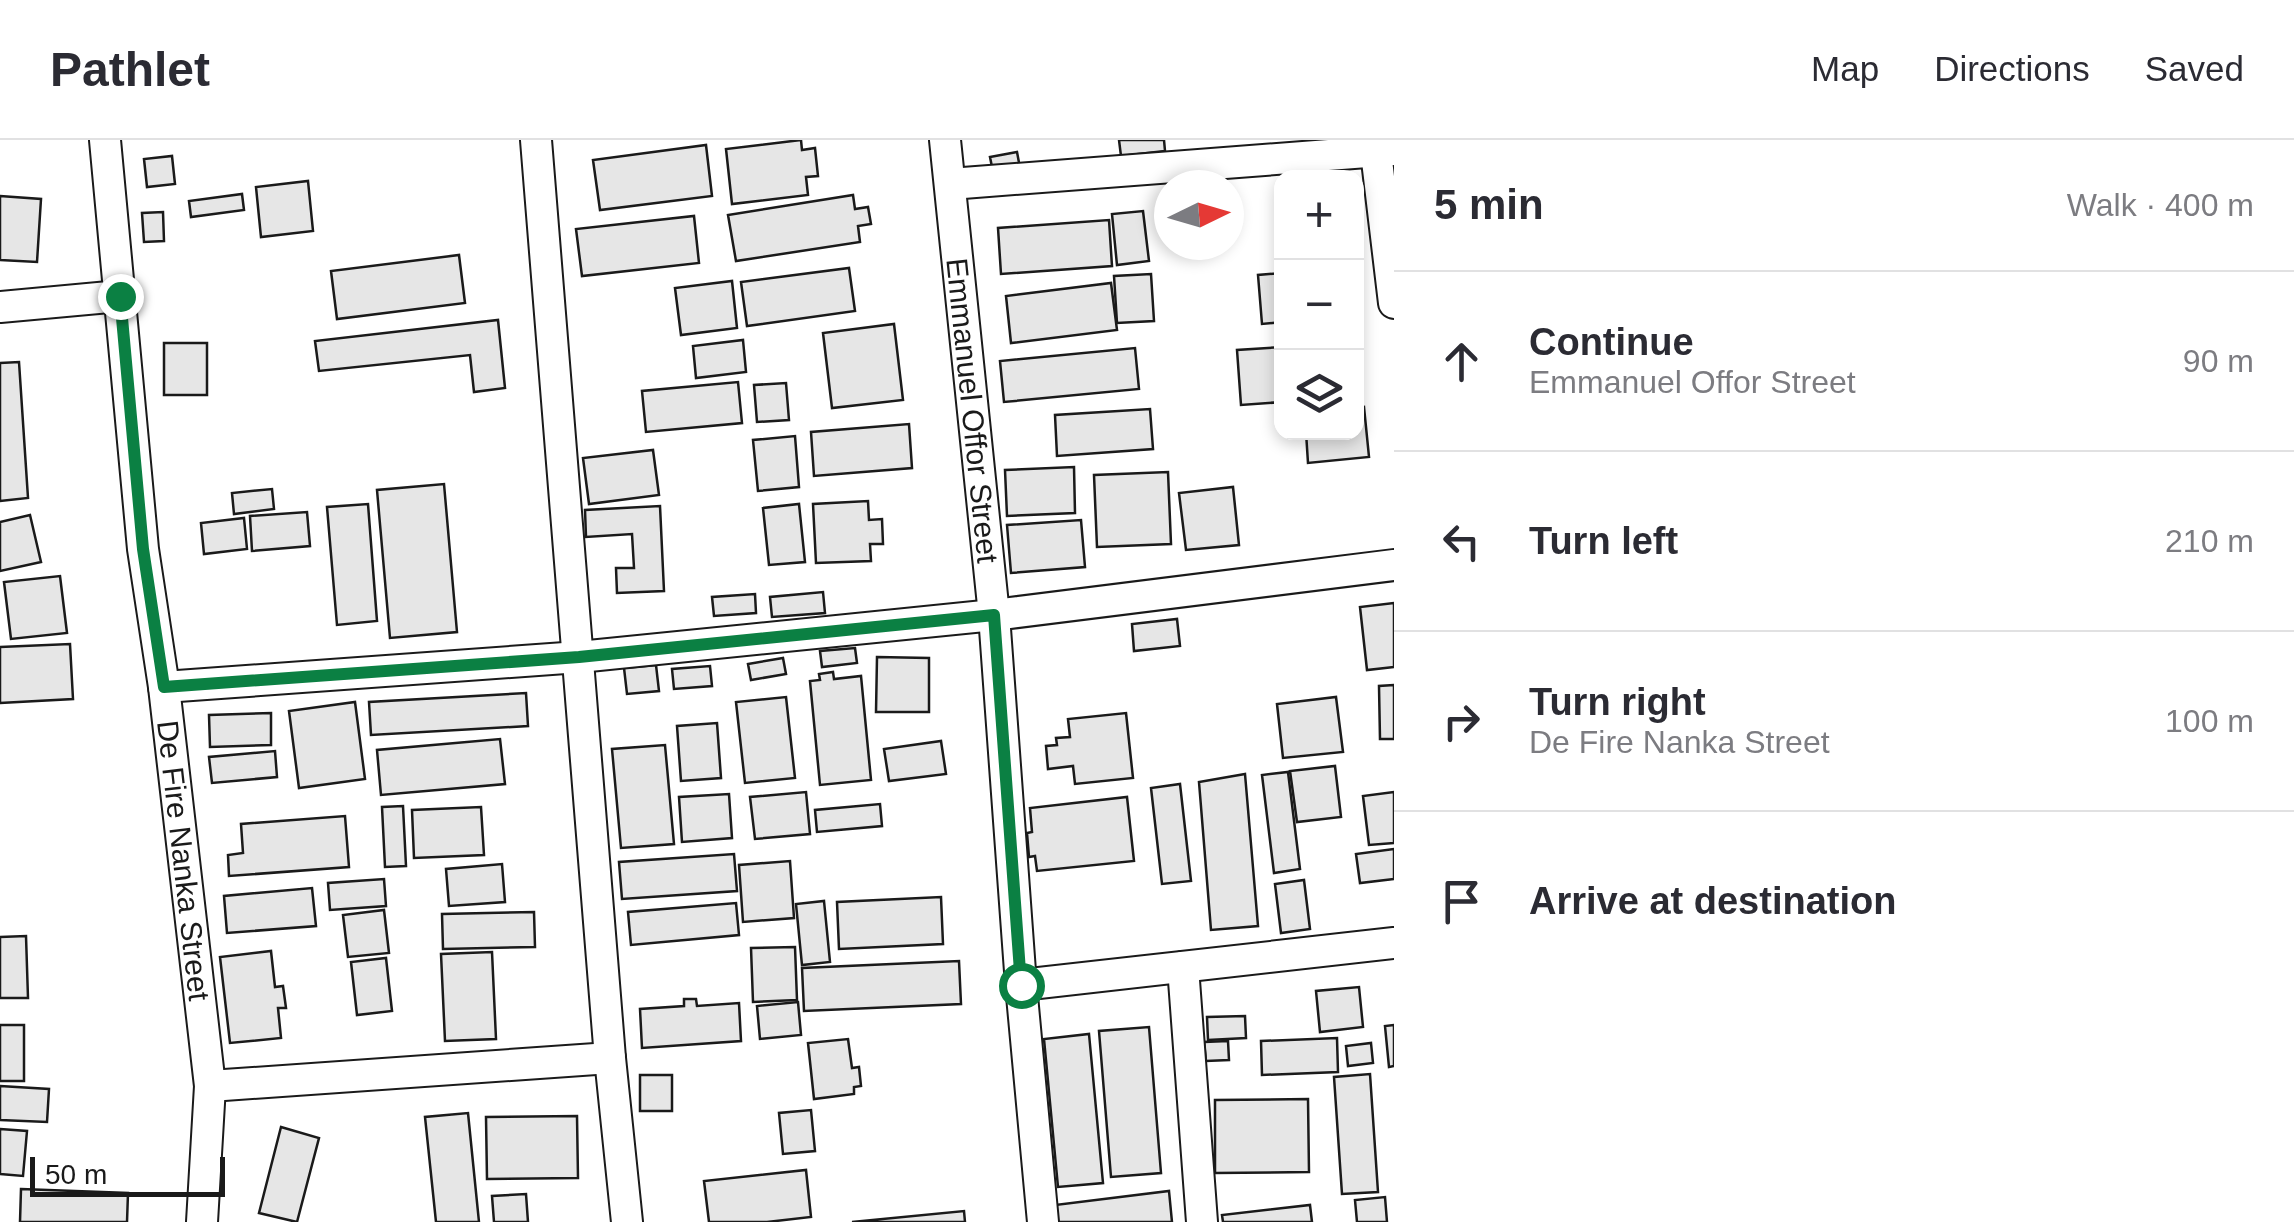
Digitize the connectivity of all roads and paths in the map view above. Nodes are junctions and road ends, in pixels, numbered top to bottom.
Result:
1 (106, 140) edge
2 (536, 140) edge
3 (945, 140) edge
4 (1385, 151) edge
5 (950, 184) junction
6 (120, 296) junction
7 (1394, 303) edge
8 (0, 308) edge
9 (1394, 565) edge
10 (994, 615) junction
11 (579, 657) junction
12 (164, 687) junction
13 (1394, 943) edge
14 (1184, 966) junction
15 (1021, 985) junction
16 (610, 1058) junction
17 (210, 1086) junction
18 (202, 1222) edge
19 (626, 1222) edge
20 (1043, 1222) edge
21 (1202, 1222) edge

1 - 6 street, De Fire Nanka Street
2 - 11 street
3 - 5 street, Emmanuel Offor Street
4 - 5 street
4 - 7 street
5 - 10 street, Emmanuel Offor Street
6 - 8 street
6 - 12 street, De Fire Nanka Street
9 - 10 street
10 - 11 street
10 - 15 street, Emmanuel Offor Street
11 - 12 street
11 - 16 street
12 - 17 street, De Fire Nanka Street
13 - 14 street
14 - 15 street
14 - 21 street
15 - 20 street, Emmanuel Offor Street
16 - 17 street
16 - 19 street
17 - 18 street, De Fire Nanka Street

